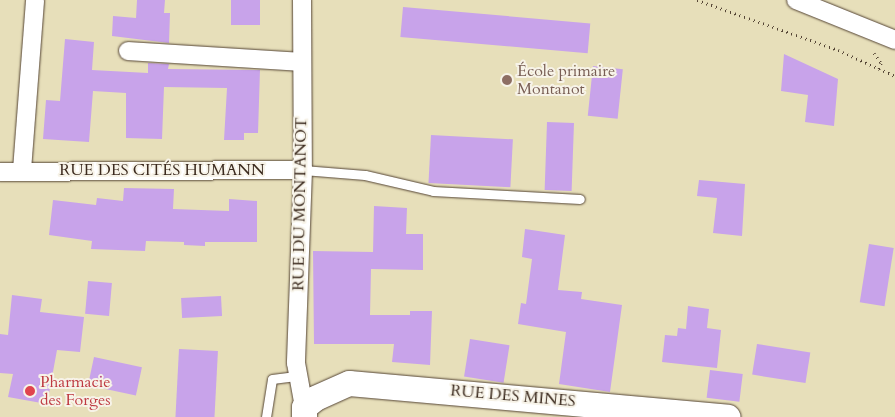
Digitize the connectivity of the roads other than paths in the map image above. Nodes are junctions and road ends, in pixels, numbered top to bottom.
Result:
1 (35, 0) edge
2 (302, 0) edge
3 (796, 0) edge
4 (895, 40) edge
5 (128, 51) dead end
6 (302, 62) junction
7 (22, 170) junction
8 (303, 170) junction
9 (0, 172) edge
10 (580, 199) dead end
11 (298, 376) junction
12 (304, 412) edge
13 (266, 417) edge
14 (727, 417) edge

1 - 7 street
2 - 6 street, RUE DU MONTANOT
3 - 4 street
5 - 6 street
6 - 8 street, RUE DU MONTANOT
7 - 8 street, RUE DES CITÉS HUMANN
7 - 9 street, RUE DES CITÉS HUMANN
8 - 10 lane
8 - 11 street, RUE DU MONTANOT
11 - 12 street, RUE DU MONTANOT
11 - 13 lane
12 - 14 street, RUE DES MINES

